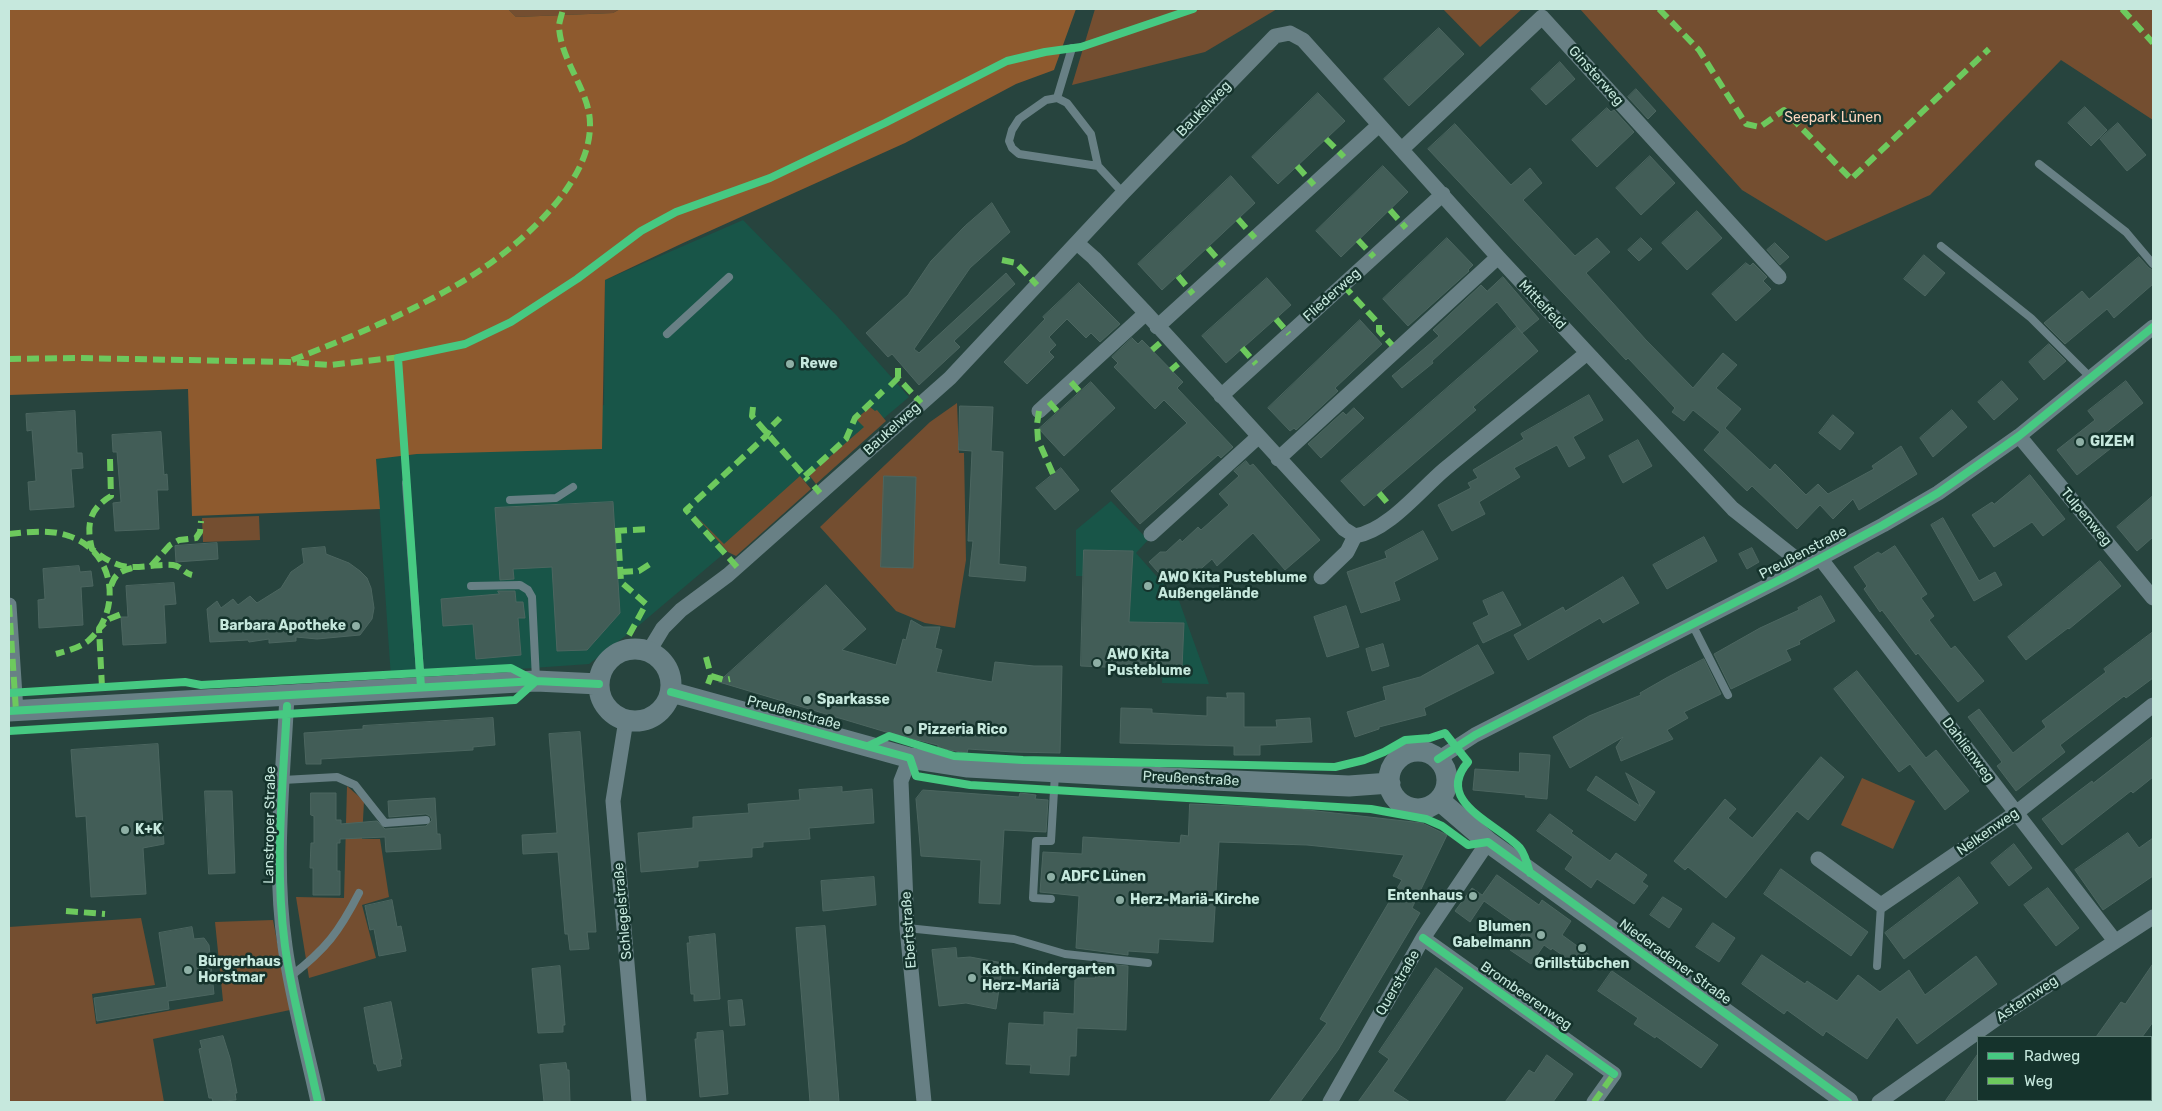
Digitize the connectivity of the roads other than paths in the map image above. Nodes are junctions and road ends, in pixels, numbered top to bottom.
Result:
1 (1290, 33) joint
2 (1072, 48) dead end
3 (1057, 98) junction
4 (1379, 125) junction
5 (1402, 149) junction
6 (2039, 164) dead end
7 (1098, 166) junction
8 (1123, 193) junction
9 (1443, 194) junction
10 (1076, 243) junction
11 (1941, 246) dead end
12 (1498, 257) junction
13 (2153, 264) edge
14 (729, 277) dead end
15 (1779, 278) dead end
16 (1146, 314) junction
17 (1157, 327) junction
18 (2153, 327) edge
19 (667, 334) dead end
20 (1587, 354) junction
21 (2091, 378) junction
22 (1221, 396) junction
23 (1039, 411) dead end
24 (2019, 436) junction
25 (1258, 437) junction
26 (1278, 459) junction
27 (406, 482) dead end
28 (573, 487) dead end
29 (510, 500) dead end
30 (1151, 534) dead end
31 (1354, 536) junction
32 (1820, 558) junction
33 (1805, 566) junction
34 (1321, 577) dead end
35 (471, 586) dead end
36 (2153, 598) edge
37 (9, 605) edge
38 (1692, 624) junction
39 (649, 651) junction
40 (536, 681) junction
41 (599, 684) junction
42 (421, 687) junction
43 (671, 692) junction
44 (288, 695) junction
45 (1728, 695) dead end
46 (2153, 705) edge
47 (12, 711) edge
48 (626, 720) junction
49 (910, 758) junction
50 (1438, 759) junction
51 (1055, 772) junction
52 (282, 780) junction
53 (1390, 783) junction
54 (1438, 800) junction
55 (2016, 813) junction
56 (426, 820) dead end
57 (1488, 842) junction
58 (1818, 859) dead end
59 (359, 892) dead end
60 (1051, 899) dead end
61 (1881, 905) junction
62 (2153, 917) edge
63 (907, 928) junction
64 (1423, 938) junction
65 (2115, 941) junction
66 (1148, 963) dead end
67 (1877, 966) dead end
68 (291, 976) junction
69 (318, 1102) edge
70 (639, 1102) edge
71 (924, 1102) edge
72 (1330, 1102) edge
73 (1594, 1102) edge
74 (1848, 1102) edge
75 (1879, 1102) edge

1 - 4 street, Mittelfeld
1 - 8 street, Baukelweg
2 - 3 lane
3 - 7 lane
3 - 7 lane
4 - 5 street, Mittelfeld
4 - 17 street
5 - 9 street, Mittelfeld
5 - 15 street, Ginsterweg
6 - 13 lane
7 - 8 lane
8 - 10 street, Baukelweg
9 - 12 street, Mittelfeld
9 - 22 street, Fliederweg
10 - 16 street
10 - 39 street, Baukelweg
11 - 21 lane
12 - 20 street, Mittelfeld
12 - 26 street
14 - 19 lane
16 - 17 street
16 - 23 street
17 - 22 street
18 - 21 street, Preußenstraße
20 - 31 street
20 - 33 street, Mittelfeld
21 - 24 street, Preußenstraße
22 - 25 street
24 - 32 street, Preußenstraße
24 - 36 street, Tulpenweg
25 - 26 street
25 - 30 street
26 - 31 street
27 - 42 lane
28 - 29 lane
31 - 34 street
32 - 33 street, Preußenstraße
32 - 55 street, Dahlienweg
33 - 38 street, Preußenstraße
35 - 40 lane
37 - 47 street
38 - 45 lane
38 - 50 street, Preußenstraße
39 - 41 street
39 - 43 street
40 - 41 street
40 - 42 street
41 - 48 street
42 - 44 street
43 - 48 street
43 - 49 street, Preußenstraße
44 - 47 street
44 - 52 street, Lanstroper Straße
46 - 55 street, Nelkenweg
48 - 70 street, Schlegelstraße
49 - 51 street, Preußenstraße
49 - 63 street, Ebertstraße
50 - 53 street
50 - 54 street
51 - 53 street, Preußenstraße
51 - 60 lane
52 - 56 lane
52 - 68 street, Lanstroper Straße
53 - 54 street
54 - 57 street, Niederadener Straße
55 - 61 street, Nelkenweg
55 - 65 street, Dahlienweg
57 - 64 street, Querstraße
57 - 74 street, Niederadener Straße
58 - 61 street
59 - 68 lane
61 - 67 lane
62 - 65 street, Asternweg
63 - 66 lane
63 - 71 street, Ebertstraße
64 - 72 street, Querstraße
64 - 73 street, Brombeerenweg
65 - 75 street, Asternweg
68 - 69 street, Lanstroper Straße

